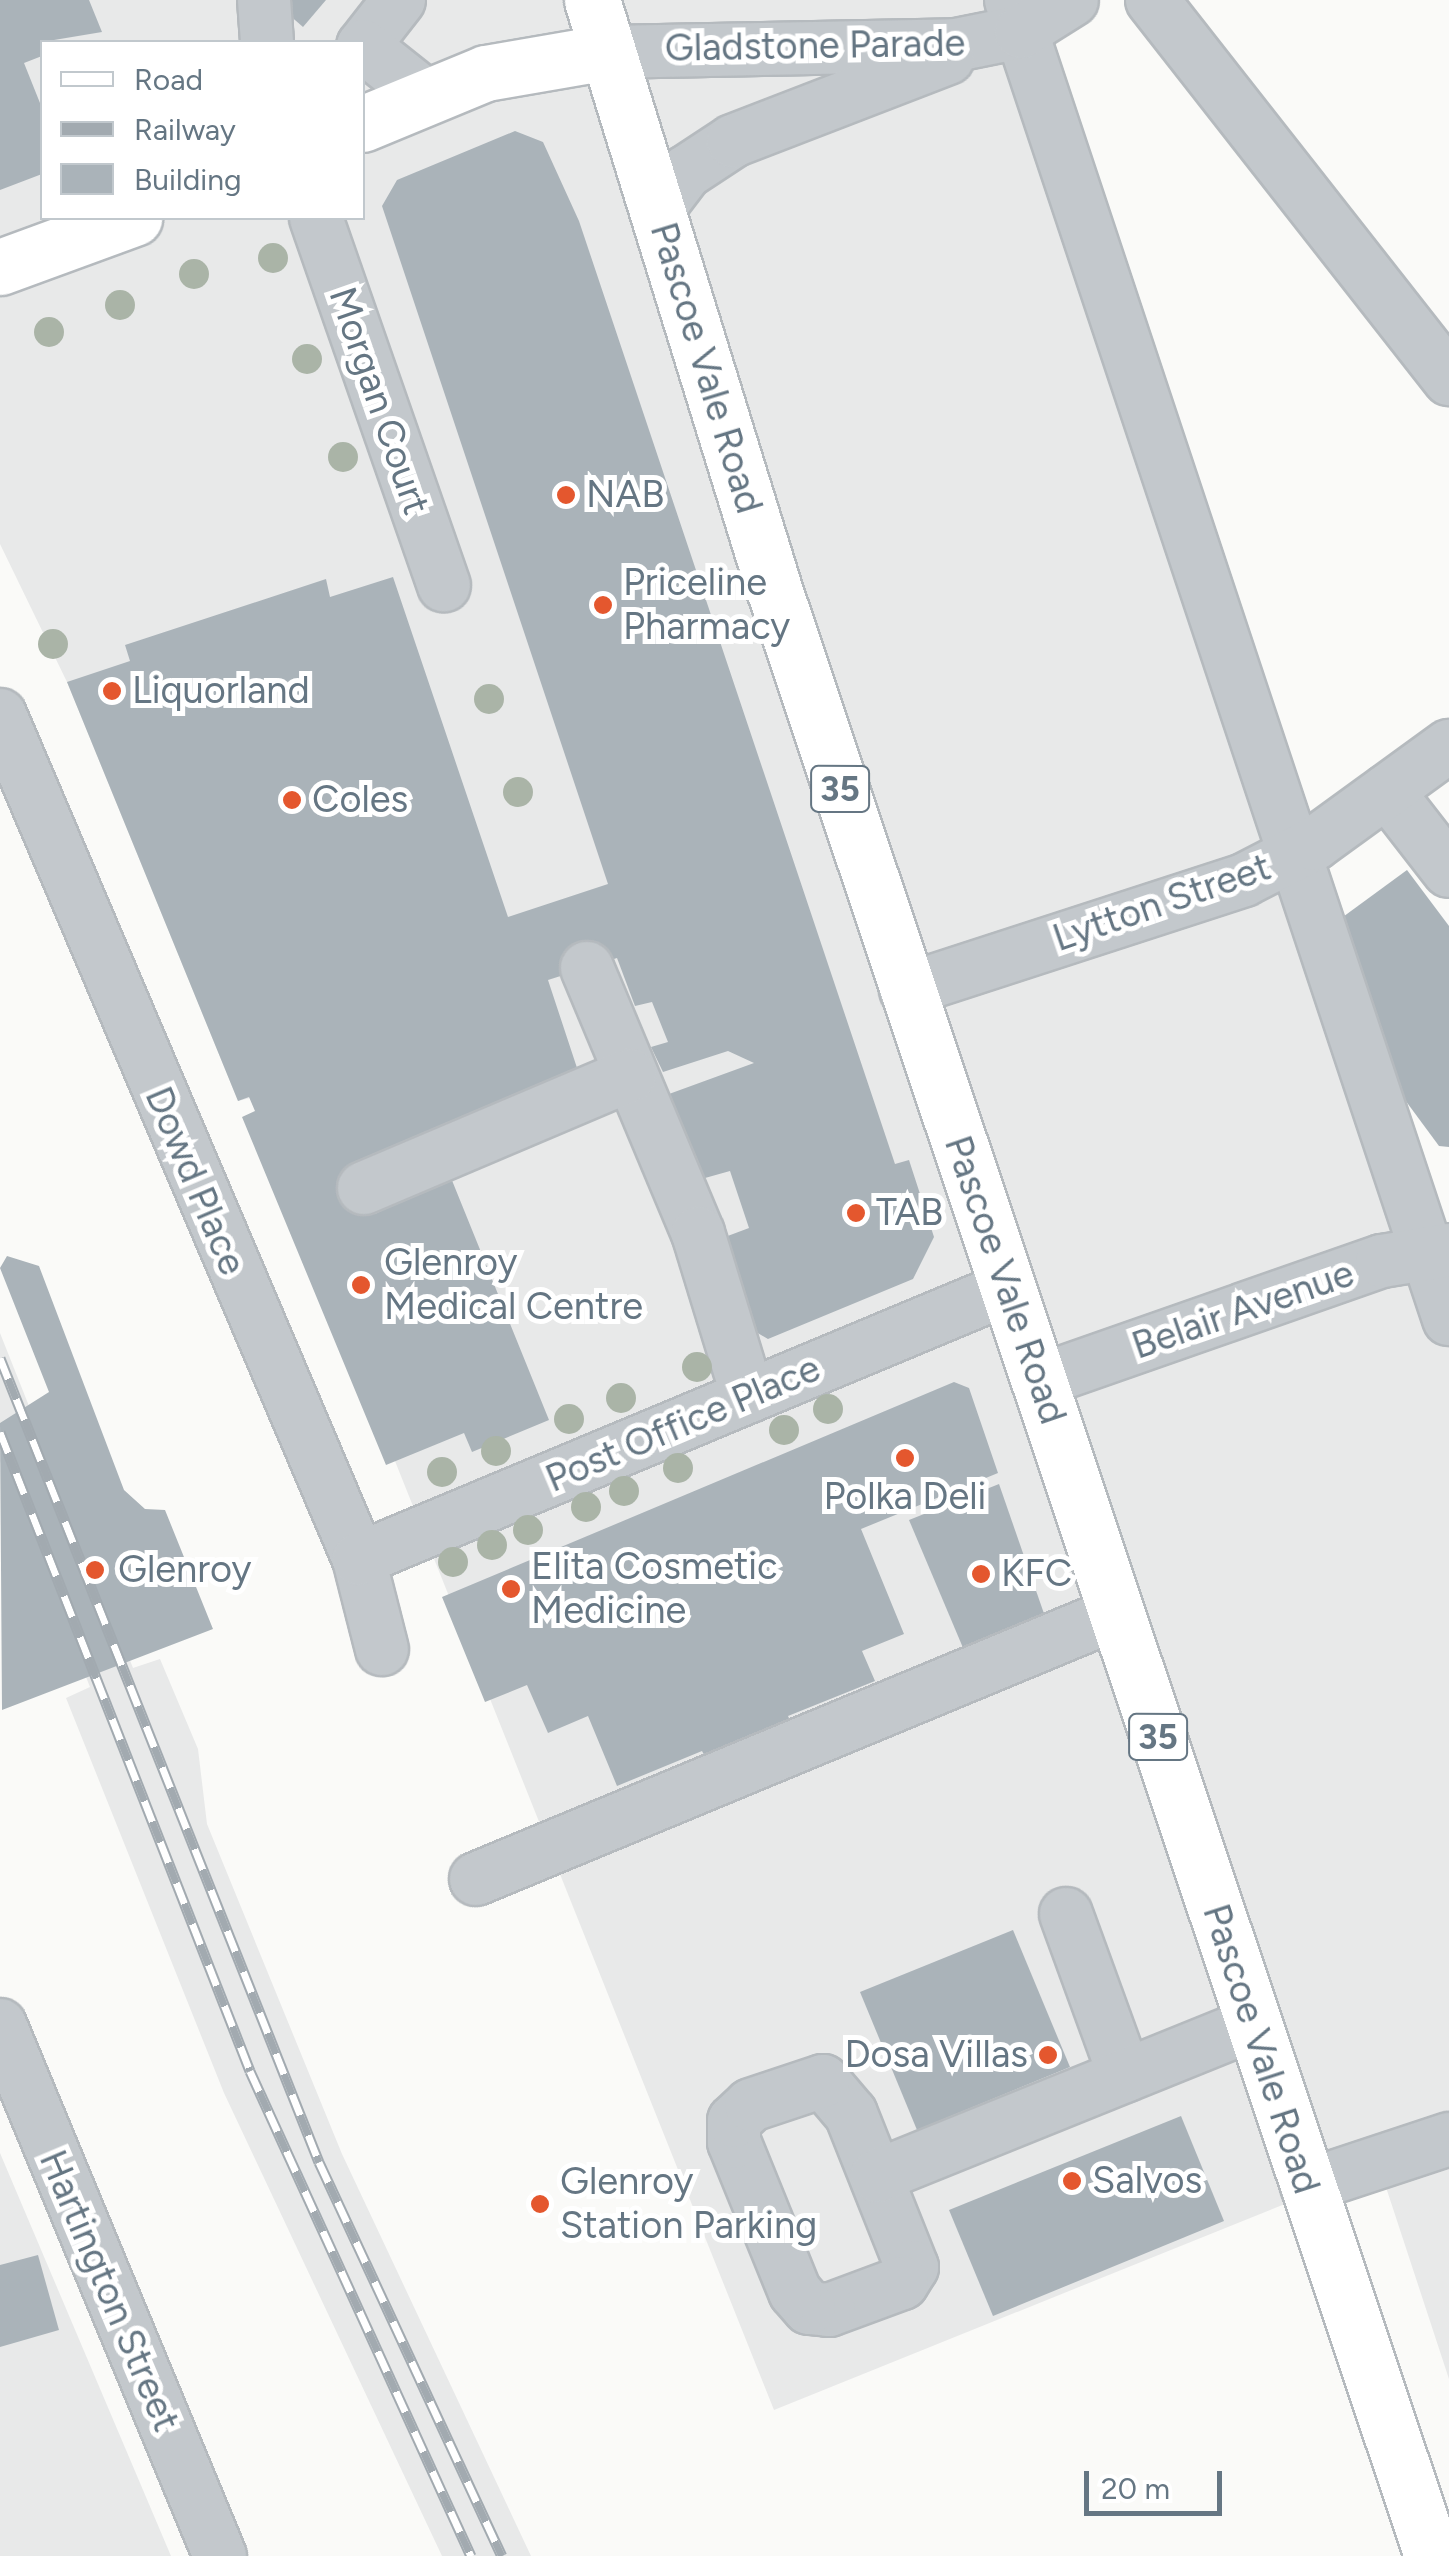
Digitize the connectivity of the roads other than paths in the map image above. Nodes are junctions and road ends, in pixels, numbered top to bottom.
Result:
1 (264, 0) edge
2 (398, 0) edge
3 (592, 0) edge
4 (1072, 0) edge
5 (1152, 0) edge
6 (1006, 25) edge
7 (268, 40) edge
8 (365, 43) edge
9 (365, 48) edge
10 (607, 52) junction
11 (427, 98) junction
12 (365, 123) edge
13 (656, 210) junction
14 (129, 220) edge
15 (317, 220) edge
16 (0, 267) edge
17 (1449, 378) edge
18 (444, 585) dead end
19 (0, 715) edge
20 (1449, 746) edge
21 (1387, 790) junction
22 (1295, 856) junction
23 (1449, 871) edge
24 (587, 968) dead end
25 (906, 990) junction
26 (630, 1075) junction
27 (364, 1188) dead end
28 (1436, 1251) edge
29 (1008, 1288) junction
30 (1449, 1319) edge
31 (1039, 1380) junction
32 (748, 1396) junction
33 (358, 1559) junction
34 (1117, 1612) junction
35 (382, 1649) dead end
36 (476, 1879) dead end
37 (1066, 1914) dead end
38 (1254, 2024) junction
39 (0, 2025) edge
40 (1126, 2076) junction
41 (1449, 2139) edge
42 (878, 2176) dead end
43 (1307, 2186) junction
44 (220, 2556) edge
45 (1432, 2556) edge

1 - 7 street
2 - 8 street
3 - 10 main road, Pascoe Vale Road / 35
4 - 6 street, Gladstone Parade
5 - 17 street
6 - 10 street, Gladstone Parade
6 - 13 street
6 - 22 street
9 - 11 street
10 - 11 main road
10 - 13 main road, Pascoe Vale Road / 35
11 - 12 main road
13 - 25 main road, Pascoe Vale Road / 35
14 - 16 main road
15 - 18 street, Morgan Court
19 - 33 street, Dowd Place
20 - 21 street, Lytton Street
21 - 22 street, Lytton Street
21 - 23 street
22 - 25 street, Lytton Street
22 - 28 street
24 - 26 street
25 - 29 main road, Pascoe Vale Road / 35
26 - 27 street
26 - 32 street
28 - 30 street
28 - 31 street, Belair Avenue
29 - 31 main road, Pascoe Vale Road / 35
29 - 32 street, Post Office Place
31 - 34 main road, Pascoe Vale Road / 35
32 - 33 street, Post Office Place
33 - 35 street, Dowd Place
34 - 36 street
34 - 38 main road, Pascoe Vale Road / 35
37 - 40 street
38 - 40 street
38 - 43 main road, Pascoe Vale Road / 35
39 - 44 street, Hartington Street
40 - 42 street
41 - 43 street
43 - 45 main road, Pascoe Vale Road / 35

